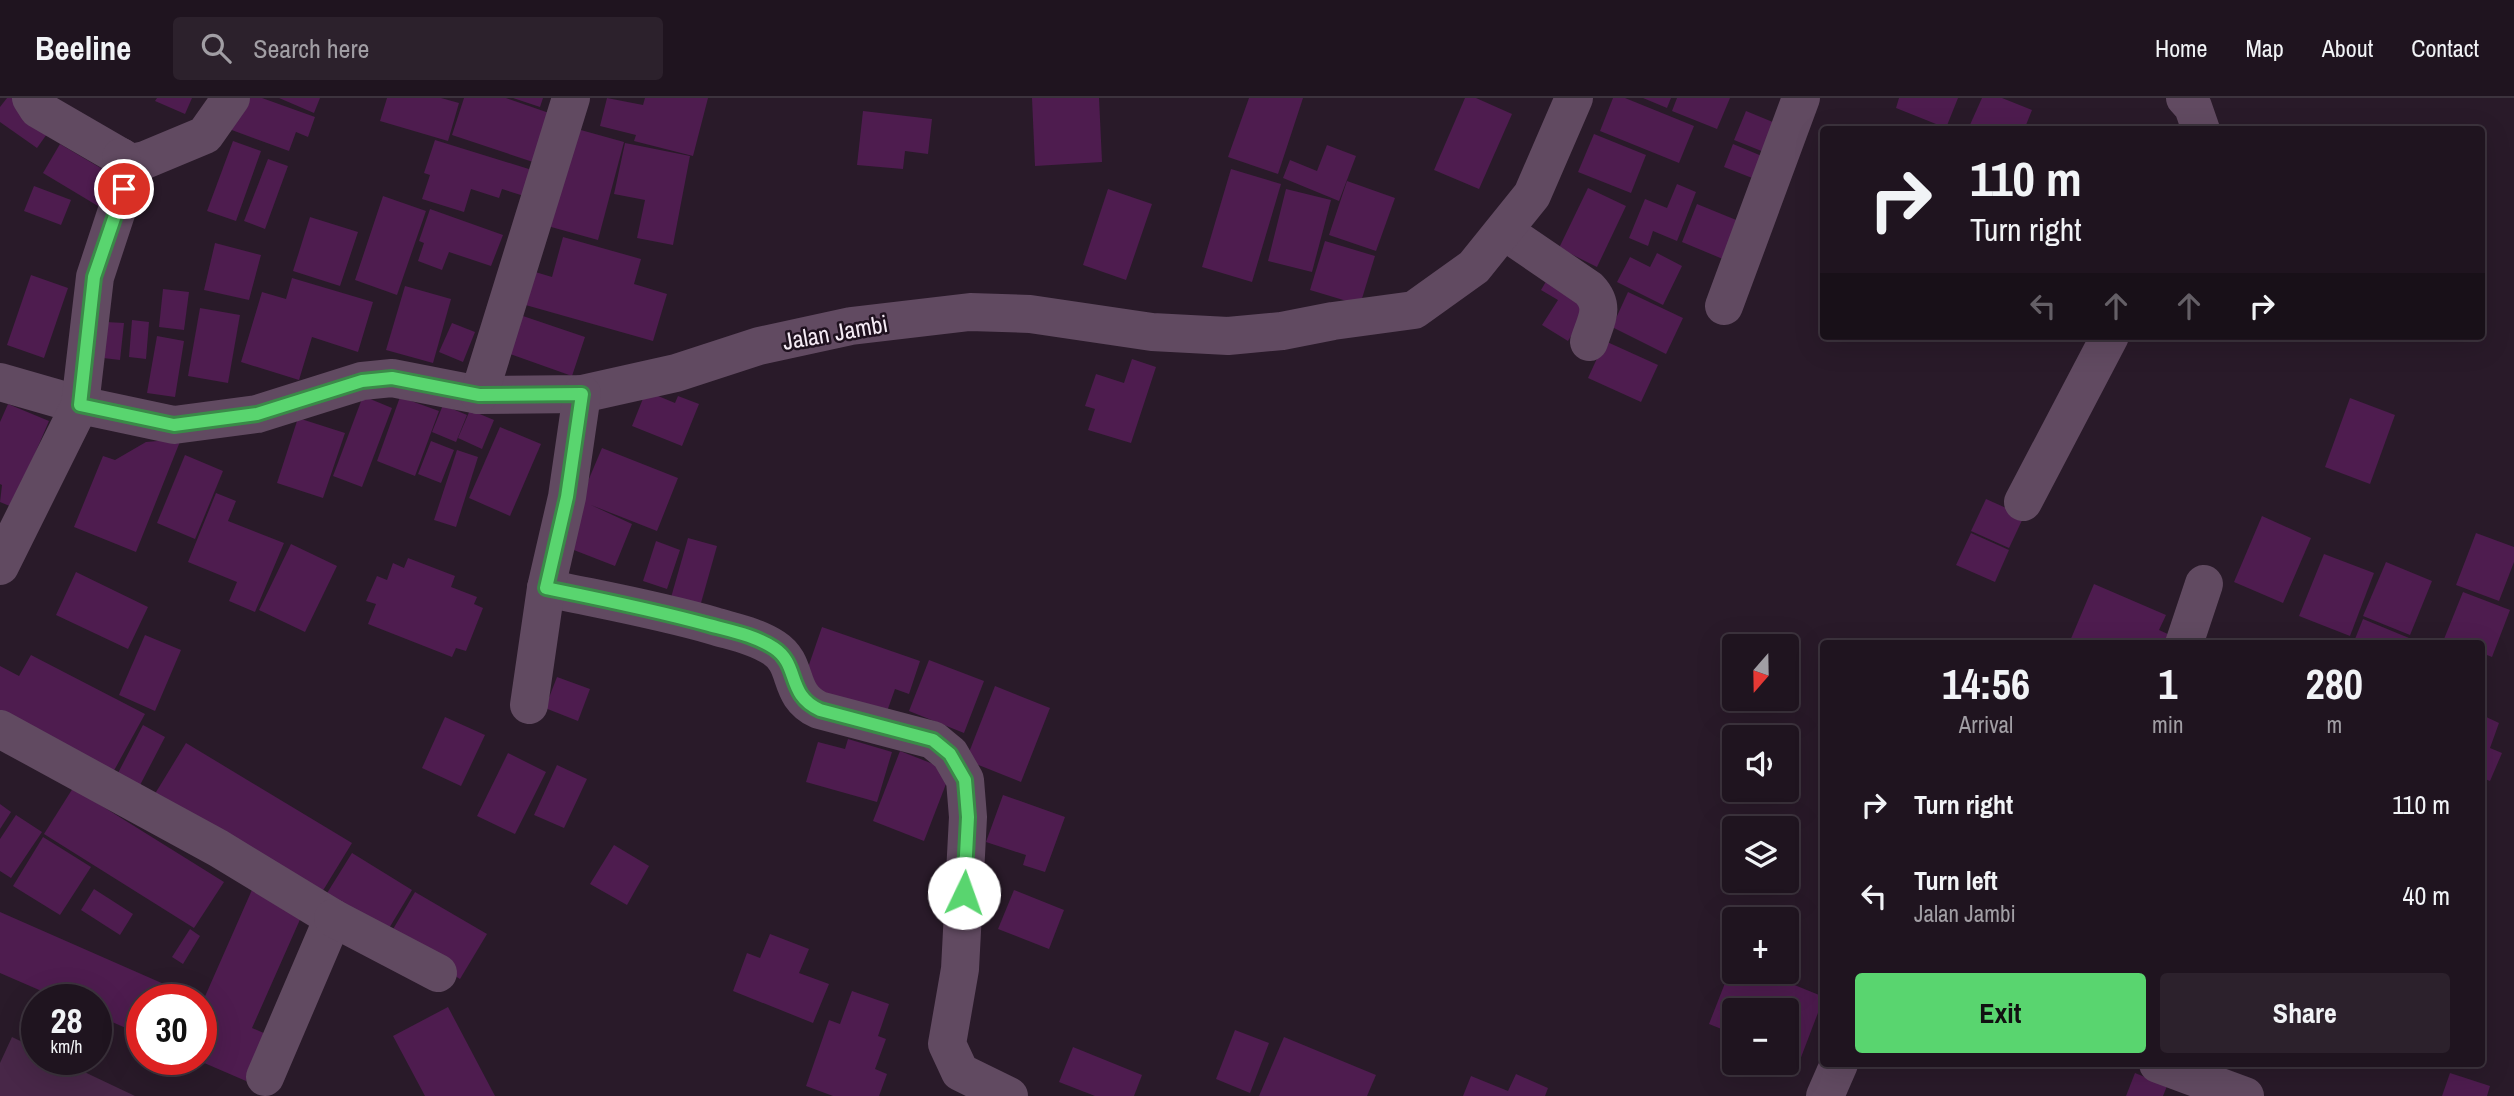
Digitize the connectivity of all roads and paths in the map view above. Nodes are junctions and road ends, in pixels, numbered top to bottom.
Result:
1 (32, 98) edge
2 (231, 98) edge
3 (571, 98) edge
4 (1574, 98) edge
5 (1801, 98) edge
6 (2185, 98) edge
7 (2199, 126) edge
8 (121, 158) junction
9 (1504, 231) junction
10 (1724, 306) dead end
11 (2108, 340) edge
12 (1589, 342) dead end
13 (0, 383) edge
14 (582, 394) junction
15 (479, 395) junction
16 (80, 405) junction
17 (2023, 502) dead end
18 (0, 566) edge
19 (2204, 584) dead end
20 (546, 588) junction
21 (2185, 640) edge
22 (529, 705) dead end
23 (0, 729) edge
24 (332, 918) junction
25 (438, 973) dead end
26 (1838, 1067) edge
27 (2166, 1067) edge
28 (265, 1077) dead end
29 (1009, 1096) edge
30 (1825, 1096) edge
31 (2245, 1096) edge

1 - 8 street
2 - 8 street
3 - 15 street
4 - 9 street, Jalan Jambi
5 - 10 street
6 - 7 street
8 - 16 street
9 - 12 street
9 - 14 street, Jalan Jambi
11 - 17 street
13 - 16 street, Jalan Jambi
14 - 15 street, Jalan Jambi
14 - 20 street
15 - 16 street, Jalan Jambi
16 - 18 street
19 - 21 street
20 - 22 street
20 - 29 street
23 - 24 street
24 - 25 street
24 - 28 street
26 - 30 street
27 - 31 street

